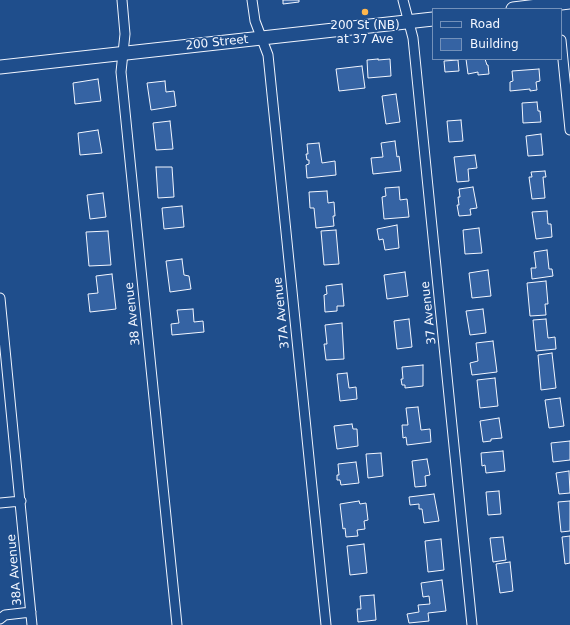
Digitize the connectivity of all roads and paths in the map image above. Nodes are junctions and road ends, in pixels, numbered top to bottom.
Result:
1 (122, 0) edge
2 (252, 0) edge
3 (403, 0) edge
4 (570, 2) edge
5 (555, 4) edge
6 (521, 8) edge
7 (432, 19) edge
8 (409, 22) junction
9 (262, 38) junction
10 (562, 50) edge
11 (123, 54) junction
12 (0, 67) edge
13 (570, 130) edge
14 (0, 298) edge
15 (21, 501) junction
16 (0, 503) edge
17 (31, 612) junction
18 (0, 619) edge
19 (32, 625) edge
20 (177, 625) edge
21 (326, 625) edge
22 (472, 625) edge

1 - 11 street, 38 Avenue
2 - 9 street, 37A Avenue
3 - 8 street, 37 Avenue
4 - 5 main road
5 - 6 main road
7 - 8 main road, 200 Street
8 - 9 main road, 200 Street
8 - 22 street, 37 Avenue
9 - 11 main road, 200 Street
9 - 21 street, 37A Avenue
10 - 13 street
11 - 12 main road, 200 Street
11 - 20 street, 38 Avenue
14 - 15 street, 38A Avenue
15 - 16 street
15 - 17 street, 38A Avenue
17 - 18 street
17 - 19 street, 38A Avenue

